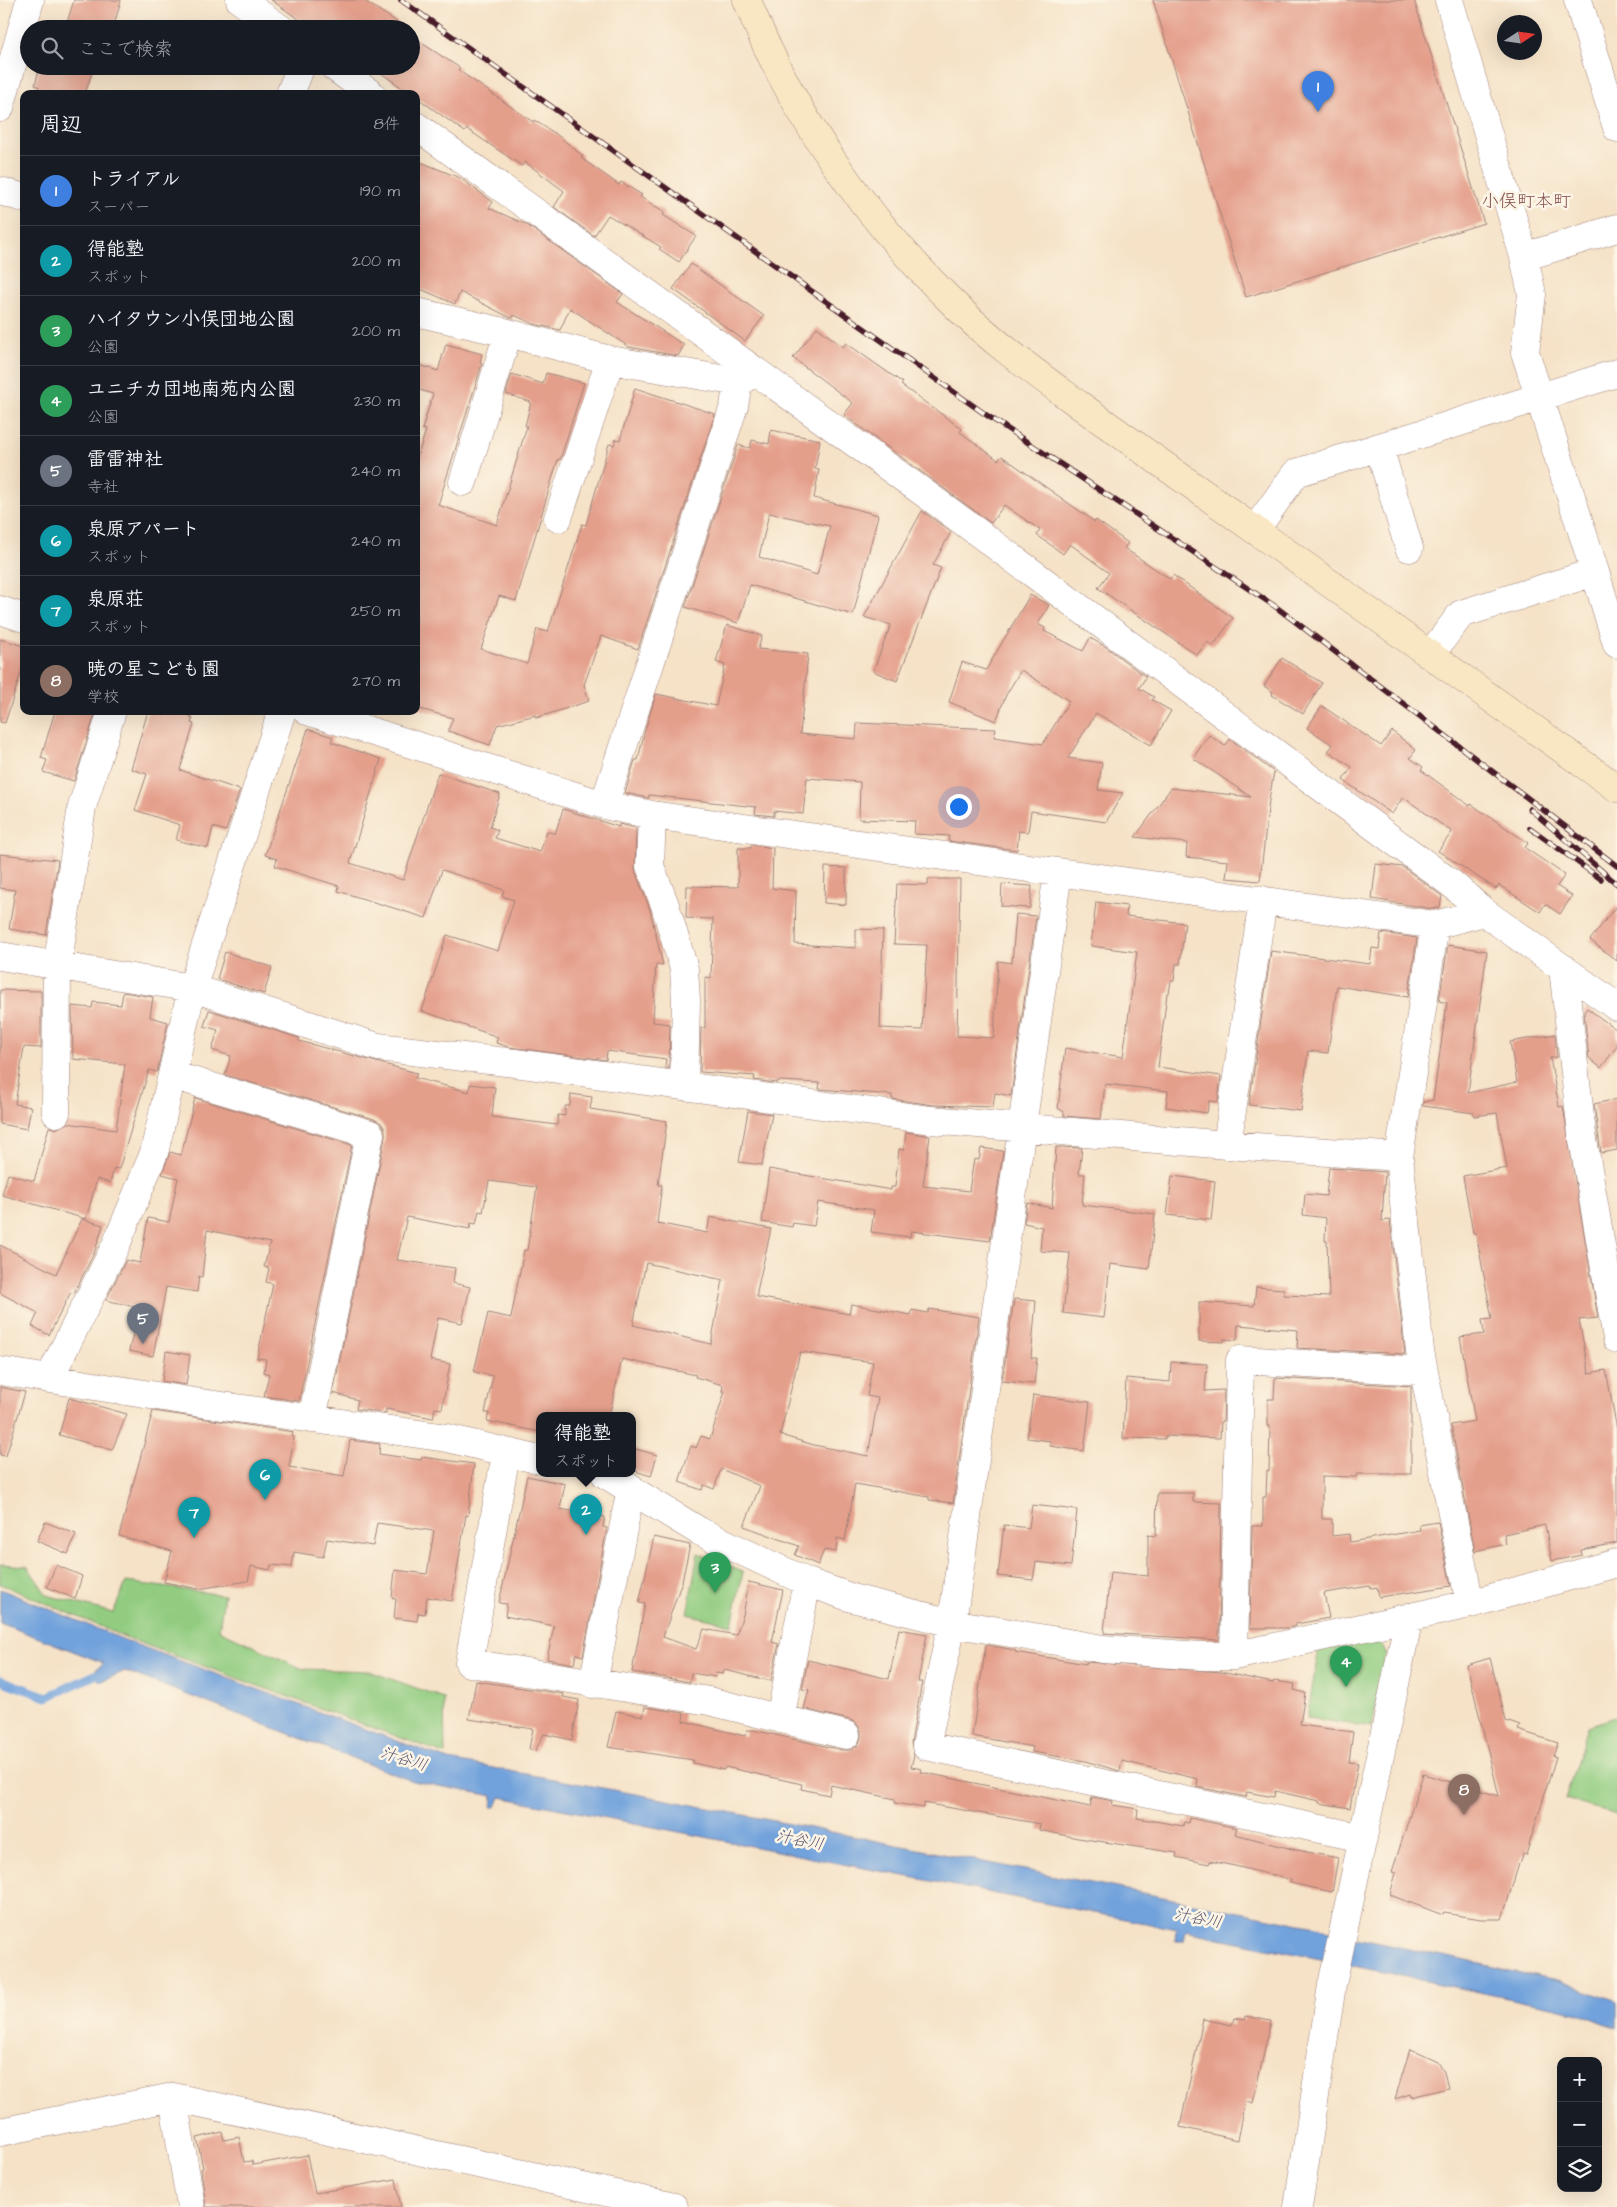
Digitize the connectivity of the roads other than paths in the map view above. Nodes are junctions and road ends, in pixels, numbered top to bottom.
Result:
1 (30, 0) edge
2 (240, 0) edge
3 (747, 0) edge
4 (1450, 0) edge
5 (1578, 0) edge
6 (24, 20) edge
7 (268, 20) edge
8 (20, 36) edge
9 (297, 75) edge
10 (346, 75) edge
11 (1609, 78) edge
12 (292, 90) edge
13 (366, 90) edge
14 (0, 108) edge
15 (1617, 128) edge
16 (420, 129) edge
17 (0, 191) edge
18 (20, 197) edge
19 (1617, 228) edge
20 (1524, 257) junction
21 (420, 313) edge
22 (508, 333) junction
23 (610, 360) junction
24 (1617, 373) edge
25 (748, 377) junction
26 (1538, 397) junction
27 (1379, 447) junction
28 (463, 482) dead end
29 (558, 518) dead end
30 (1254, 530) junction
31 (1409, 548) dead end
32 (1595, 572) junction
33 (0, 610) edge
34 (20, 617) edge
35 (1617, 644) edge
36 (1430, 655) junction
37 (111, 715) edge
38 (281, 715) edge
39 (320, 715) edge
40 (1617, 788) edge
41 (604, 805) junction
42 (652, 815) junction
43 (1058, 872) junction
44 (1263, 900) junction
45 (1484, 912) junction
46 (1435, 925) junction
47 (0, 956) edge
48 (57, 967) junction
49 (1563, 968) junction
50 (192, 988) junction
51 (1617, 1007) edge
52 (172, 1075) junction
53 (684, 1086) junction
54 (56, 1113) dead end
55 (1023, 1128) junction
56 (1227, 1145) junction
57 (1399, 1157) junction
58 (1617, 1339) edge
59 (0, 1371) edge
60 (1424, 1371) junction
61 (49, 1378) junction
62 (312, 1419) junction
63 (506, 1453) junction
64 (536, 1459) edge
65 (611, 1477) edge
66 (631, 1488) junction
67 (1617, 1563) edge
68 (807, 1582) junction
69 (1470, 1604) junction
70 (1409, 1617) junction
71 (952, 1623) junction
72 (1234, 1656) junction
73 (593, 1684) junction
74 (780, 1719) junction
75 (846, 1735) dead end
76 (1362, 1838) junction
77 (173, 2098) junction
78 (0, 2132) edge
79 (646, 2204) edge
80 (191, 2207) edge
81 (674, 2207) edge
82 (1298, 2207) edge

1 - 6 street
2 - 7 street
3 - 30 street
4 - 20 street
5 - 11 street
8 - 14 street
9 - 12 street
10 - 13 street
11 - 15 street
16 - 25 street
17 - 18 street
19 - 20 street
20 - 26 street
21 - 22 street
22 - 23 street
22 - 28 street
23 - 25 street
23 - 29 street
24 - 26 street
25 - 41 street
25 - 45 street
26 - 27 street
26 - 32 street
27 - 30 street
27 - 31 street
30 - 36 street
32 - 35 street
32 - 36 street
33 - 34 street
36 - 40 street
37 - 48 street
38 - 50 street
39 - 41 street
41 - 42 street
42 - 43 street
42 - 53 street
43 - 44 street
43 - 55 street
44 - 46 street
44 - 56 street
45 - 46 street
45 - 49 street
46 - 57 street
47 - 48 street
48 - 50 street
48 - 54 street
49 - 51 street
49 - 58 street
50 - 52 street
50 - 53 street
52 - 61 street
52 - 62 street
53 - 55 street
55 - 56 street
55 - 71 street
56 - 57 street
57 - 60 street
59 - 61 street
60 - 69 street
60 - 72 street
61 - 62 street
62 - 63 street
63 - 64 street
63 - 73 street
65 - 66 street
66 - 68 street
66 - 73 street
67 - 69 street
68 - 71 street
68 - 74 street
69 - 70 street
70 - 72 street
70 - 76 street
71 - 72 street
71 - 76 street
73 - 74 street
74 - 75 street
76 - 82 street
77 - 78 street
77 - 79 street
77 - 80 street
79 - 81 street

